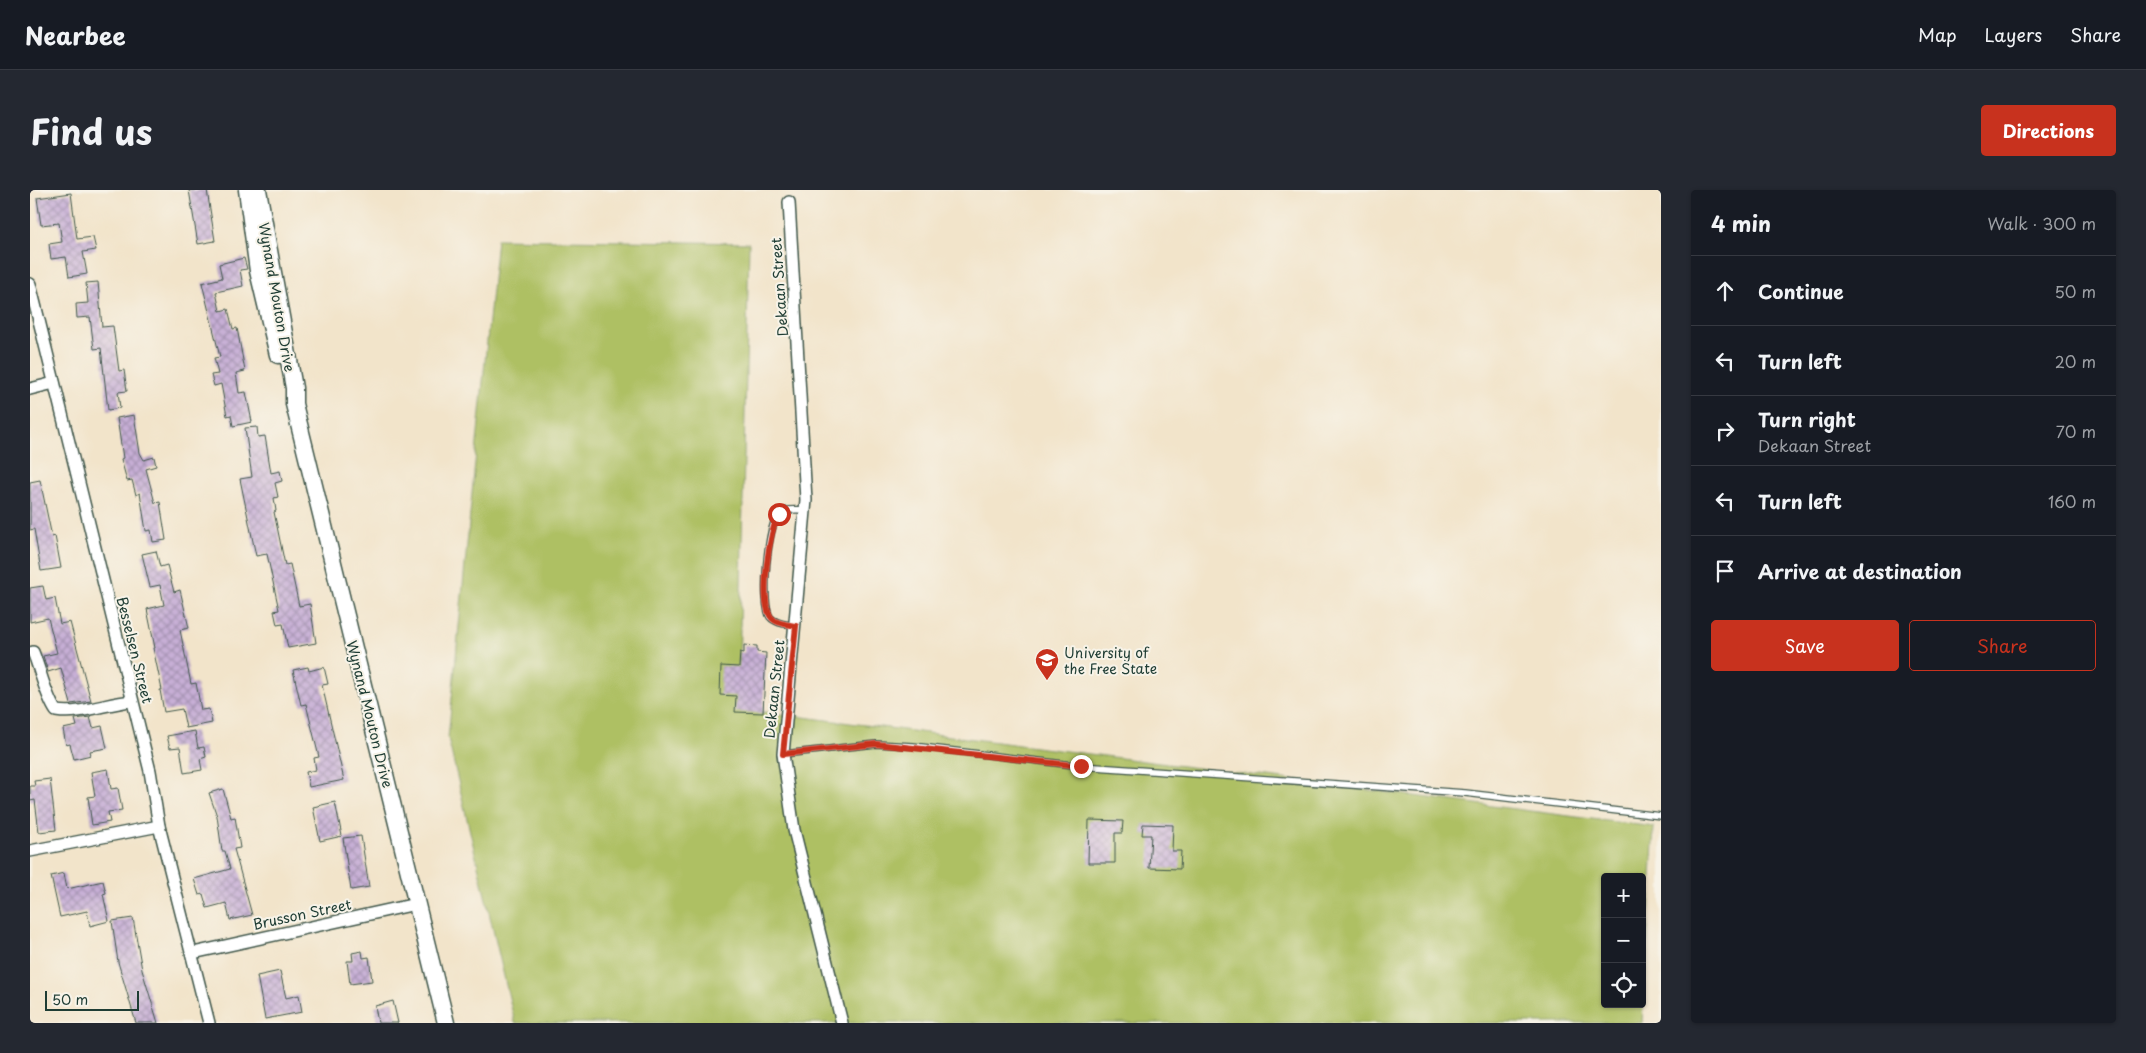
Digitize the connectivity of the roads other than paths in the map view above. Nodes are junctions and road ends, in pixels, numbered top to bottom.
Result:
1 (257, 192) edge
2 (789, 202) dead end
3 (30, 284) edge
4 (54, 383) junction
5 (30, 389) edge
6 (805, 510) junction
7 (796, 626) junction
8 (33, 652) dead end
9 (132, 700) junction
10 (783, 754) junction
11 (1661, 816) edge
12 (159, 826) junction
13 (30, 850) edge
14 (416, 904) junction
15 (193, 952) junction
16 (210, 1023) edge
17 (446, 1023) edge
18 (842, 1023) edge

1 - 14 street, Wynand Mouton Drive
2 - 6 street, Dekaan Street
3 - 4 street, Besselsen Street
4 - 5 street
4 - 9 street, Besselsen Street
6 - 7 street, Dekaan Street
6 - 7 lane
7 - 10 street, Dekaan Street
8 - 9 street
9 - 12 street, Besselsen Street
10 - 11 lane
10 - 18 street, Dekaan Street
12 - 13 street
12 - 15 street, Besselsen Street
14 - 15 street, Brusson Street
14 - 17 street, Wynand Mouton Drive
15 - 16 street, Besselsen Street

